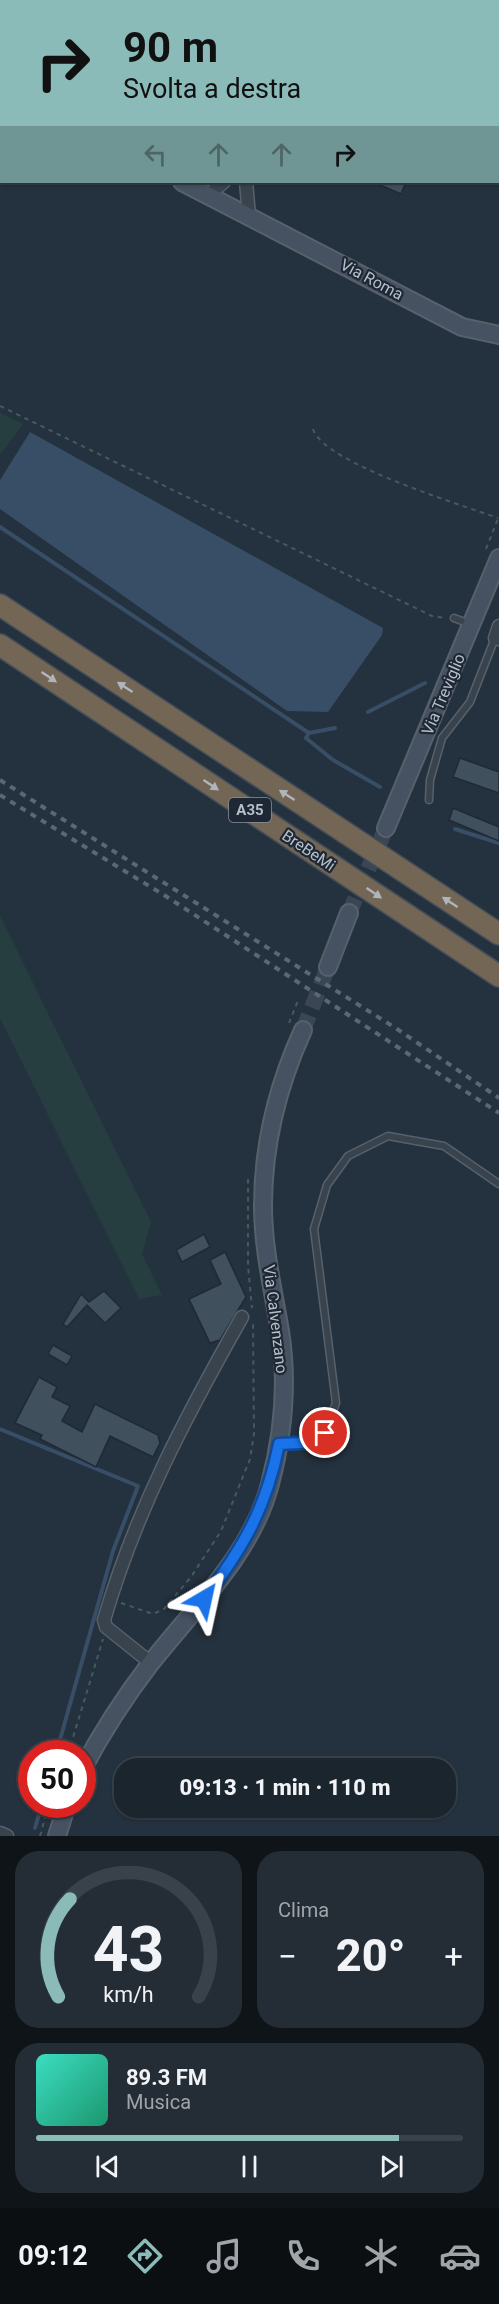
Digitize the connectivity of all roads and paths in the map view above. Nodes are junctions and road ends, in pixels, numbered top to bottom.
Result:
1 (184, 183) edge
2 (223, 183) edge
3 (246, 183) edge
4 (209, 194) junction
5 (249, 215) junction
6 (499, 335) edge
7 (0, 406) edge
8 (313, 429) dead end
9 (499, 519) edge
10 (499, 559) edge
11 (0, 605) edge
12 (454, 618) joint
13 (472, 625) junction
14 (498, 634) edge
15 (0, 645) edge
16 (429, 800) dead end
17 (386, 828) tunnel mouth
18 (349, 913) tunnel mouth
19 (499, 934) edge
20 (328, 967) tunnel mouth
21 (499, 976) edge
22 (303, 1030) tunnel mouth
23 (499, 1184) edge
24 (242, 1317) dead end
25 (279, 1444) junction
26 (106, 1627) junction
27 (151, 1663) junction
28 (72, 1740) edge
29 (96, 1745) edge
30 (45, 1818) edge
31 (63, 1818) edge
32 (0, 1833) edge
33 (7, 1836) edge
34 (40, 1836) edge
35 (57, 1836) edge

1 - 4 main road, Via Roma
2 - 4 street
3 - 5 street
4 - 5 main road, Via Roma
5 - 6 main road, Via Roma
7 - 12 path
8 - 9 path
10 - 13 main road, Via Treviglio
19 -> 11 highway, BreBeMi / A35
12 - 13 lane
13 - 17 main road, Via Treviglio
14 - 16 lane
15 -> 21 highway, BreBeMi / A35
18 - 20 main road
22 - 25 main road, Via Calvenzano
23 - 25 lane
24 - 26 street
25 - 27 main road, Via Calvenzano
26 - 27 street
26 - 28 path
27 - 29 main road, Via Calvenzano
30 - 34 path
31 - 35 main road
32 - 33 street

